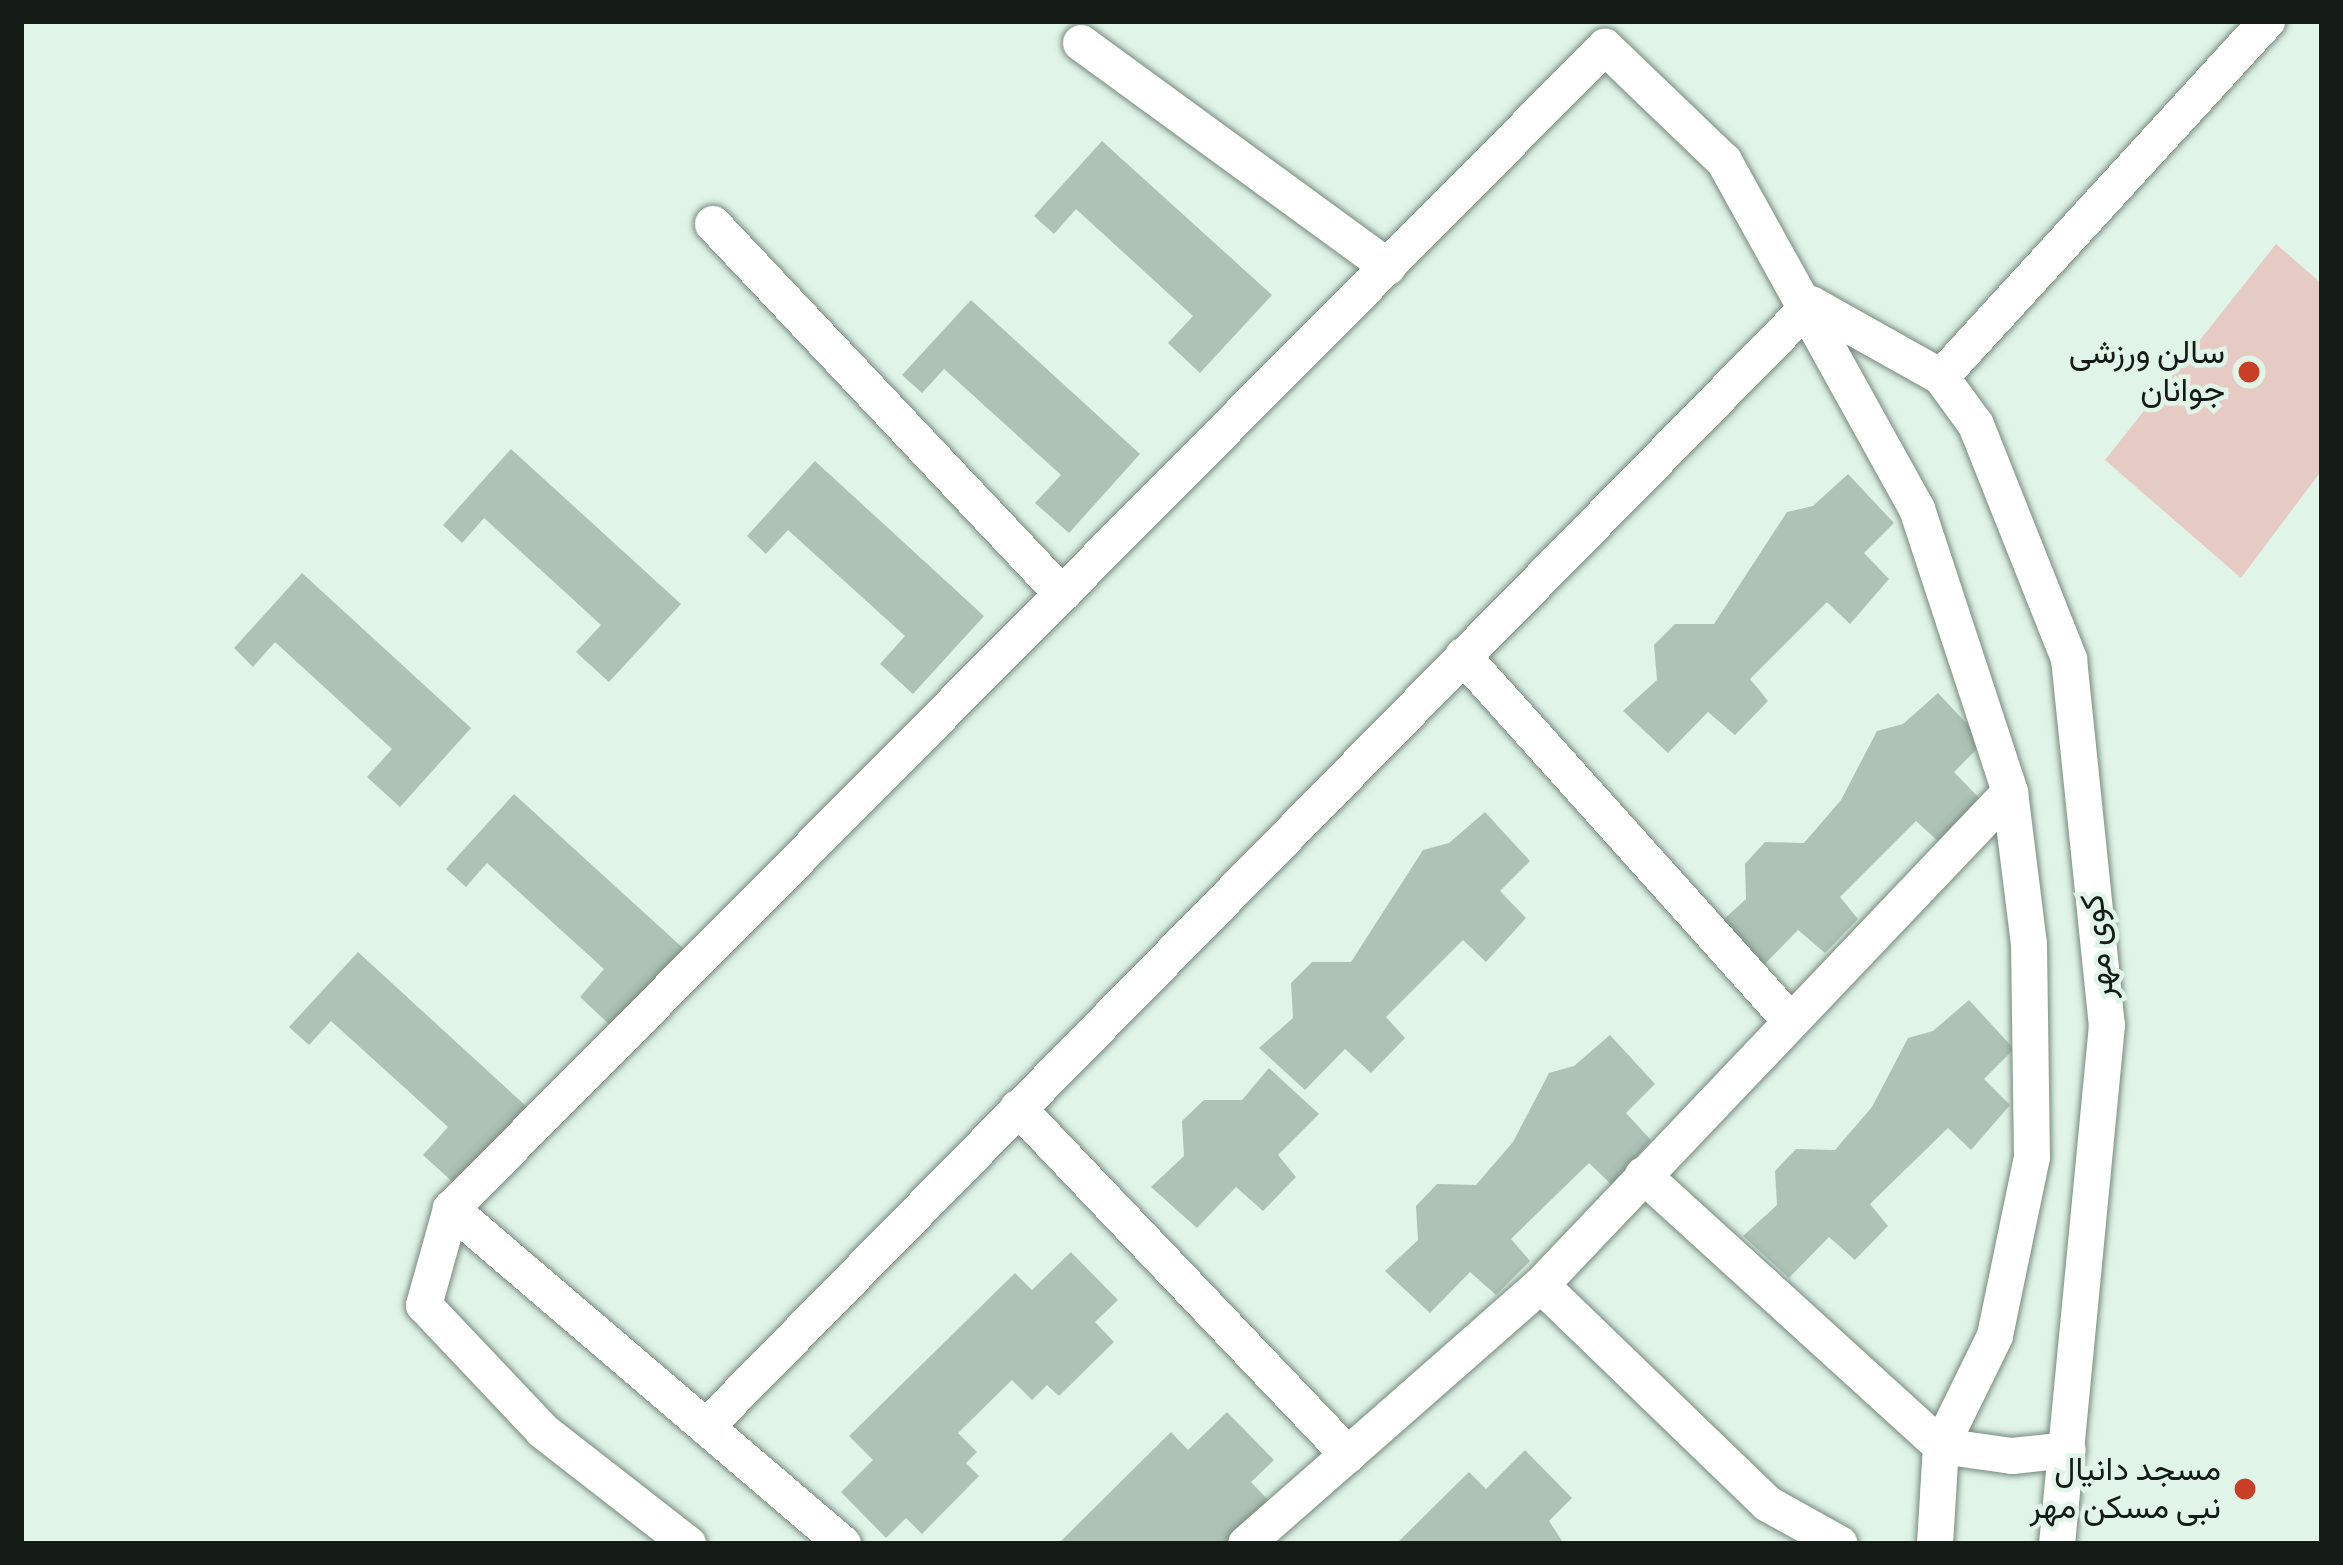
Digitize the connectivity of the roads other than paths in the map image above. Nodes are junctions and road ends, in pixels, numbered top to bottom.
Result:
1 (2267, 21) edge
2 (1081, 44) dead end
3 (713, 224) dead end
4 (1388, 267) junction
5 (1811, 304) junction
6 (1941, 377) junction
7 (1062, 594) junction
8 (1463, 656) junction
9 (2010, 792) junction
10 (1790, 1022) junction
11 (1018, 1108) junction
12 (1643, 1175) junction
13 (451, 1209) junction
14 (1541, 1285) junction
15 (706, 1427) junction
16 (1941, 1446) junction
17 (2068, 1450) junction
18 (1348, 1455) junction
19 (688, 1544) edge
20 (843, 1544) edge
21 (1246, 1544) edge
22 (1840, 1544) edge
23 (1935, 1544) edge
24 (2057, 1544) edge

1 - 6 street
2 - 4 street
3 - 7 street
4 - 5 street
4 - 7 street
5 - 6 street
5 - 8 street
5 - 9 street
6 - 17 street, کوی مهر
7 - 13 street
8 - 10 street
8 - 11 street
9 - 10 street
9 - 16 street
10 - 12 street
11 - 15 street
11 - 18 street
12 - 14 street
12 - 16 street
13 - 15 street
13 - 19 street
14 - 18 street
14 - 22 street
15 - 20 street
16 - 17 street
16 - 23 street
17 - 24 street, کوی مهر
18 - 21 street

